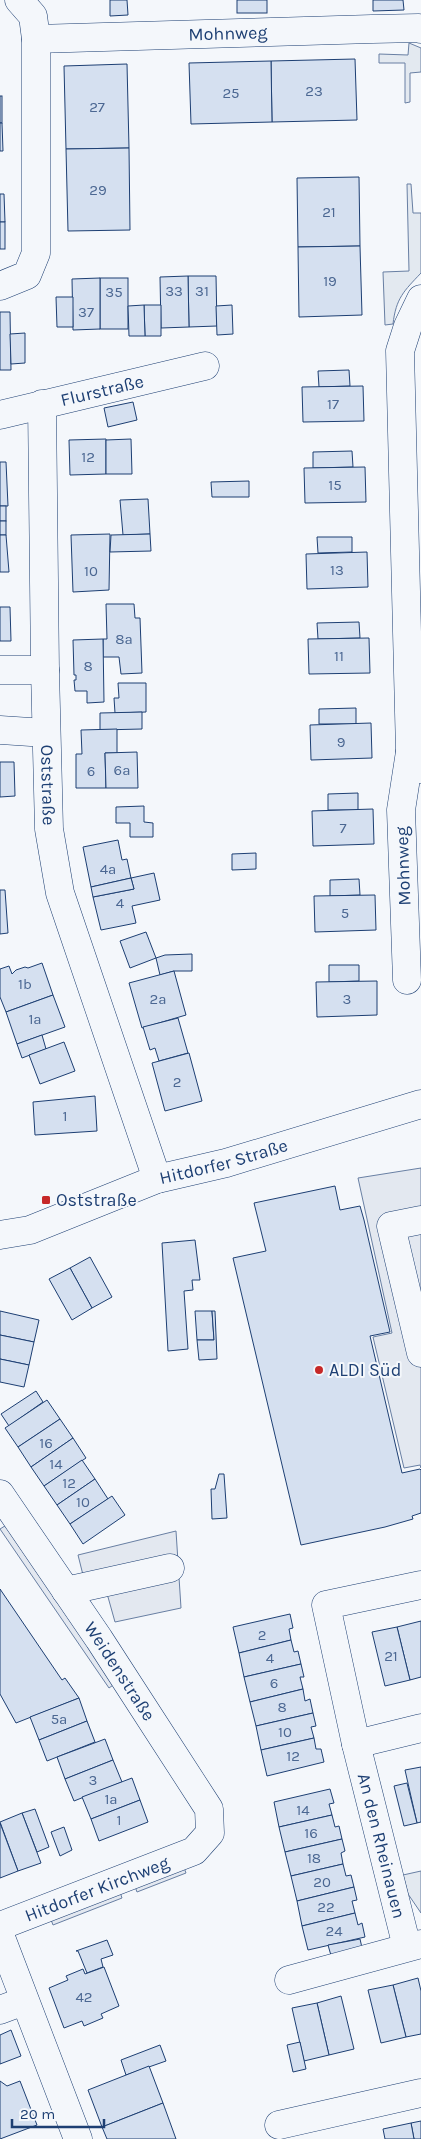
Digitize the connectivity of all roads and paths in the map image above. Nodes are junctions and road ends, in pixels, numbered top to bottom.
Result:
1 (18, 0) edge
2 (421, 29) edge
3 (36, 39) junction
4 (0, 286) edge
5 (421, 299) edge
6 (205, 366) dead end
7 (42, 404) junction
8 (0, 415) edge
9 (411, 430) edge
10 (414, 625) edge
11 (0, 670) edge
12 (45, 670) junction
13 (0, 730) edge
14 (46, 733) junction
15 (416, 760) edge
16 (407, 980) dead end
17 (421, 1104) edge
18 (157, 1179) junction
19 (421, 1220) edge
20 (0, 1235) edge
21 (421, 1353) edge
22 (0, 1495) edge
23 (170, 1568) dead end
24 (421, 1585) edge
25 (66, 1591) junction
26 (421, 1728) edge
27 (356, 1744) junction
28 (194, 1851) joint
29 (0, 1926) edge
30 (0, 1934) edge
31 (414, 1945) edge
32 (289, 1980) dead end
33 (12, 2005) edge
34 (421, 2093) edge
35 (279, 2125) dead end
36 (78, 2139) edge

1 - 3 street
2 - 3 street, Mohnweg
3 - 4 street
5 - 9 street, Mohnweg
6 - 7 street, Flurstraße
7 - 8 street, Flurstraße
7 - 12 street, Oststraße
9 - 10 street, Mohnweg
10 - 15 street, Mohnweg
11 - 12 street
12 - 14 street, Oststraße
13 - 14 street
14 - 18 street, Oststraße
15 - 16 street, Mohnweg
17 - 18 street, Hitdorfer Straße
18 - 20 street, Hitdorfer Straße
19 - 21 street
22 - 25 street, Weidenstraße
23 - 25 street
24 - 27 street, An den Rheinauen
25 - 28 street, Weidenstraße
26 - 27 street
27 - 31 street, An den Rheinauen
28 - 29 street, Hitdorfer Kirchweg
30 - 33 street
31 - 32 street, An den Rheinauen
33 - 36 street
34 - 35 street

